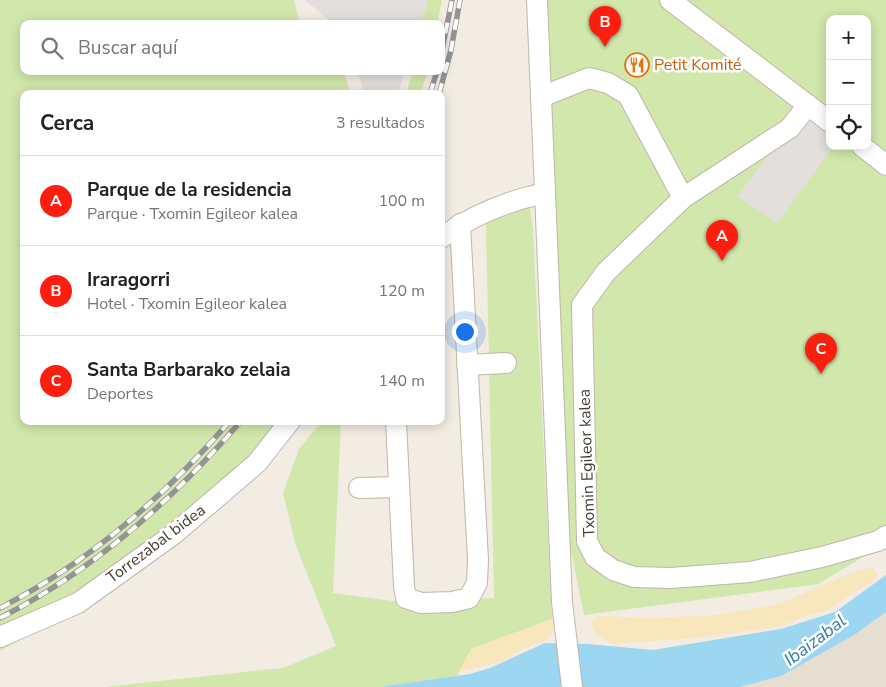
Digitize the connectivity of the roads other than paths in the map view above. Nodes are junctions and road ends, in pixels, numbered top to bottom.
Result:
1 (538, 0) edge
2 (670, 0) edge
3 (541, 97) junction
4 (808, 105) junction
5 (826, 119) edge
6 (867, 150) edge
7 (886, 165) edge
8 (545, 193) junction
9 (683, 198) junction
10 (460, 224) junction
11 (445, 235) edge
12 (506, 363) dead end
13 (467, 366) junction
14 (287, 425) edge
15 (396, 425) edge
16 (399, 487) junction
17 (360, 488) dead end
18 (886, 536) edge
19 (0, 638) edge
20 (572, 687) edge

1 - 3 street, Txomin Egileor kalea
2 - 4 street
3 - 8 street, Txomin Egileor kalea
3 - 9 street
4 - 5 street
4 - 9 street, Txomin Egileor kalea
6 - 7 street
8 - 10 street
8 - 20 street, Txomin Egileor kalea
9 - 18 street, Txomin Egileor kalea
10 - 11 street
10 - 13 street
12 - 13 street
13 - 16 street
14 - 19 street, Torrezabal bidea
15 - 16 street
16 - 17 street

